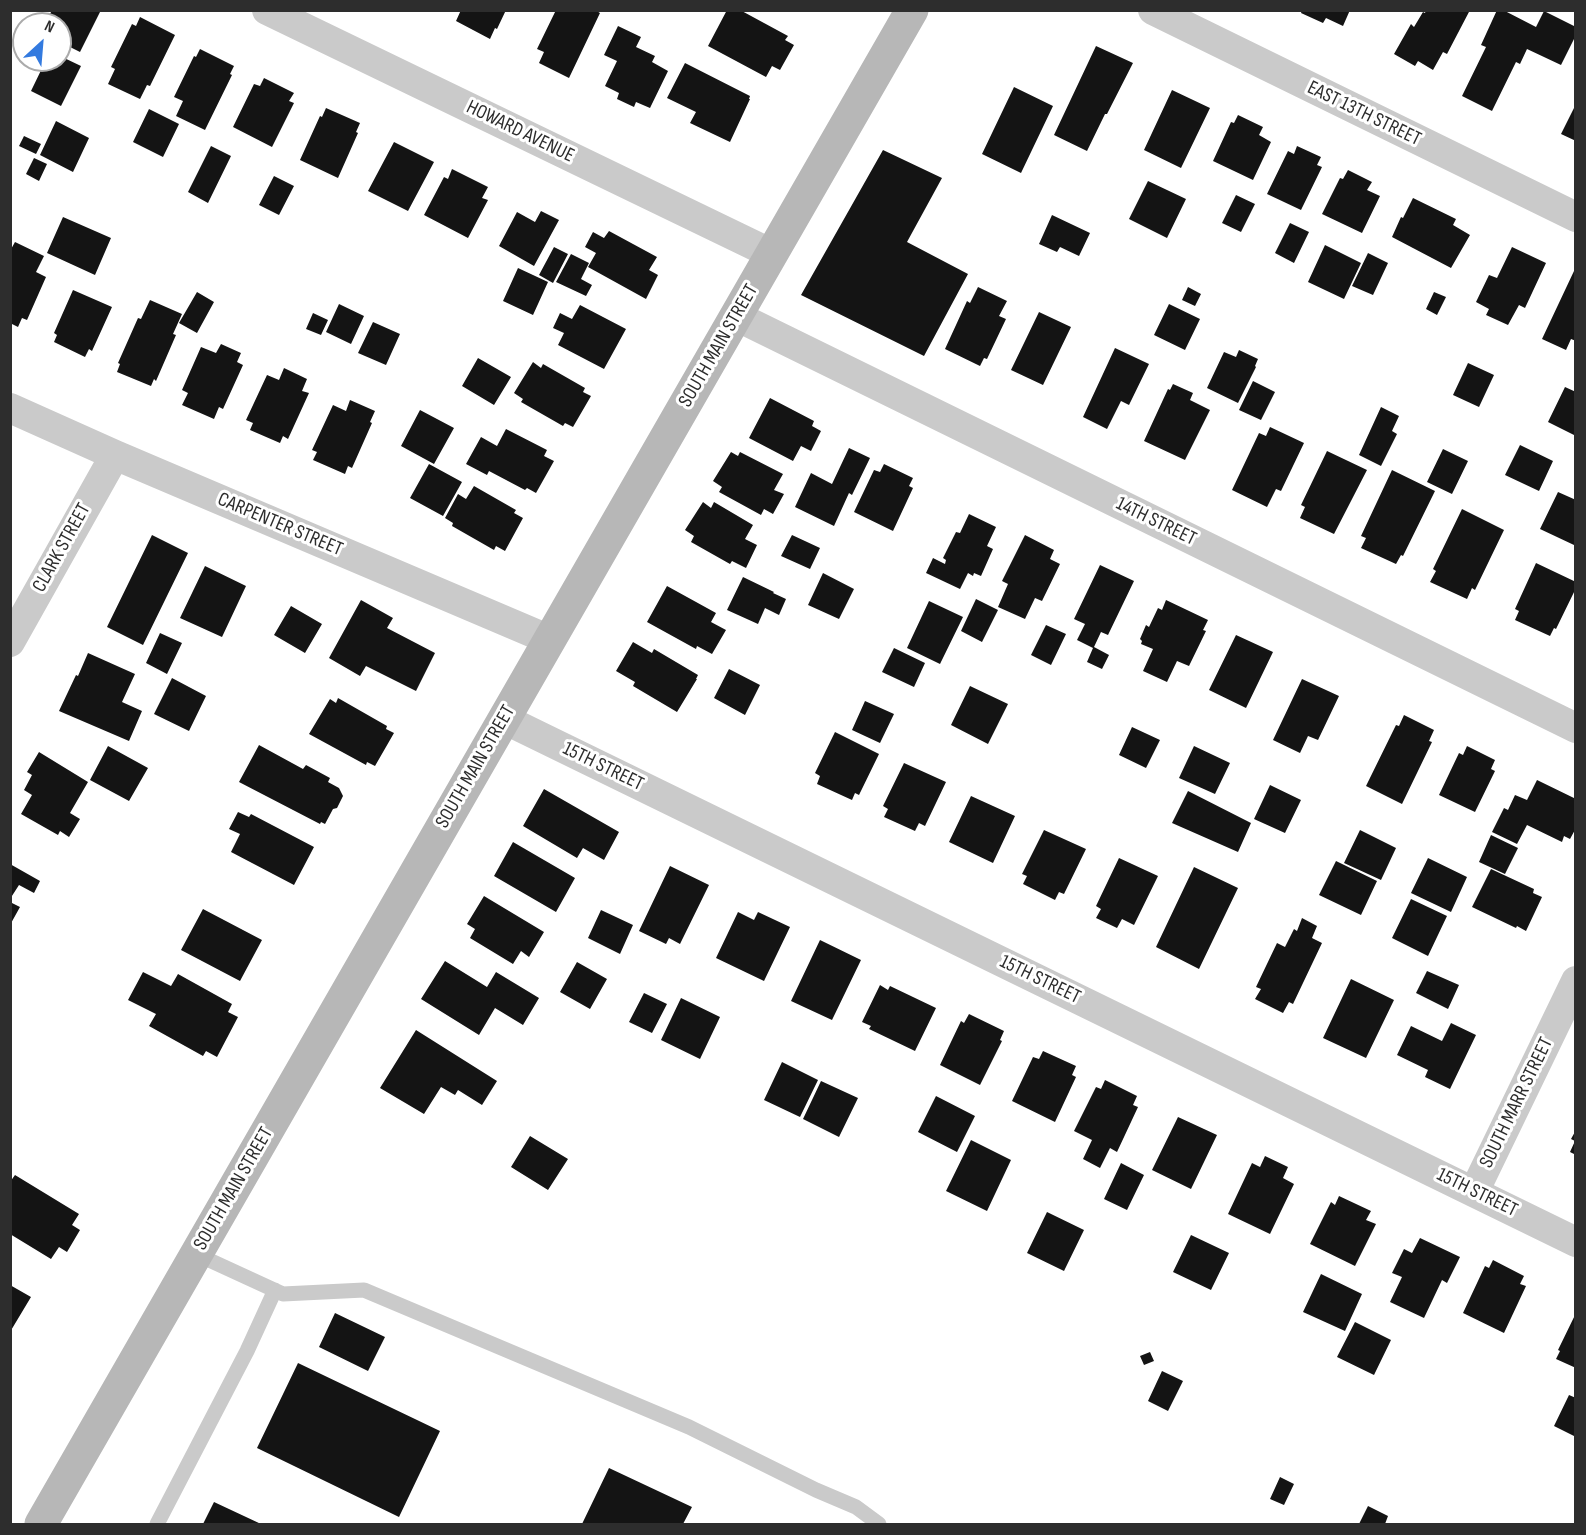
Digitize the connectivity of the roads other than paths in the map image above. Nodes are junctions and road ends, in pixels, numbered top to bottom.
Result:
1 (267, 10) edge
2 (912, 10) edge
3 (1153, 10) edge
4 (1575, 218) edge
5 (772, 254) junction
6 (736, 316) junction
7 (10, 408) edge
8 (115, 455) junction
9 (550, 640) junction
10 (10, 642) edge
11 (504, 719) junction
12 (1575, 728) edge
13 (1575, 981) edge
14 (1474, 1192) junction
15 (1575, 1242) edge
16 (196, 1254) junction
17 (275, 1290) junction
18 (41, 1524) edge
19 (157, 1524) edge
20 (879, 1524) edge

1 - 5 street, HOWARD AVENUE
2 - 5 main road, SOUTH MAIN STREET
3 - 4 street, EAST 13TH STREET
5 - 6 main road, SOUTH MAIN STREET
6 - 9 main road, SOUTH MAIN STREET
6 - 12 street, 14TH STREET
7 - 8 street, CARPENTER STREET
8 - 9 street, CARPENTER STREET
8 - 10 street, CLARK STREET
9 - 11 main road, SOUTH MAIN STREET
11 - 14 street, 15TH STREET
11 - 16 main road, SOUTH MAIN STREET
13 - 14 street, SOUTH MARR STREET
14 - 15 street, 15TH STREET
16 - 17 lane
16 - 18 main road, SOUTH MAIN STREET
17 - 19 lane
17 - 20 lane

